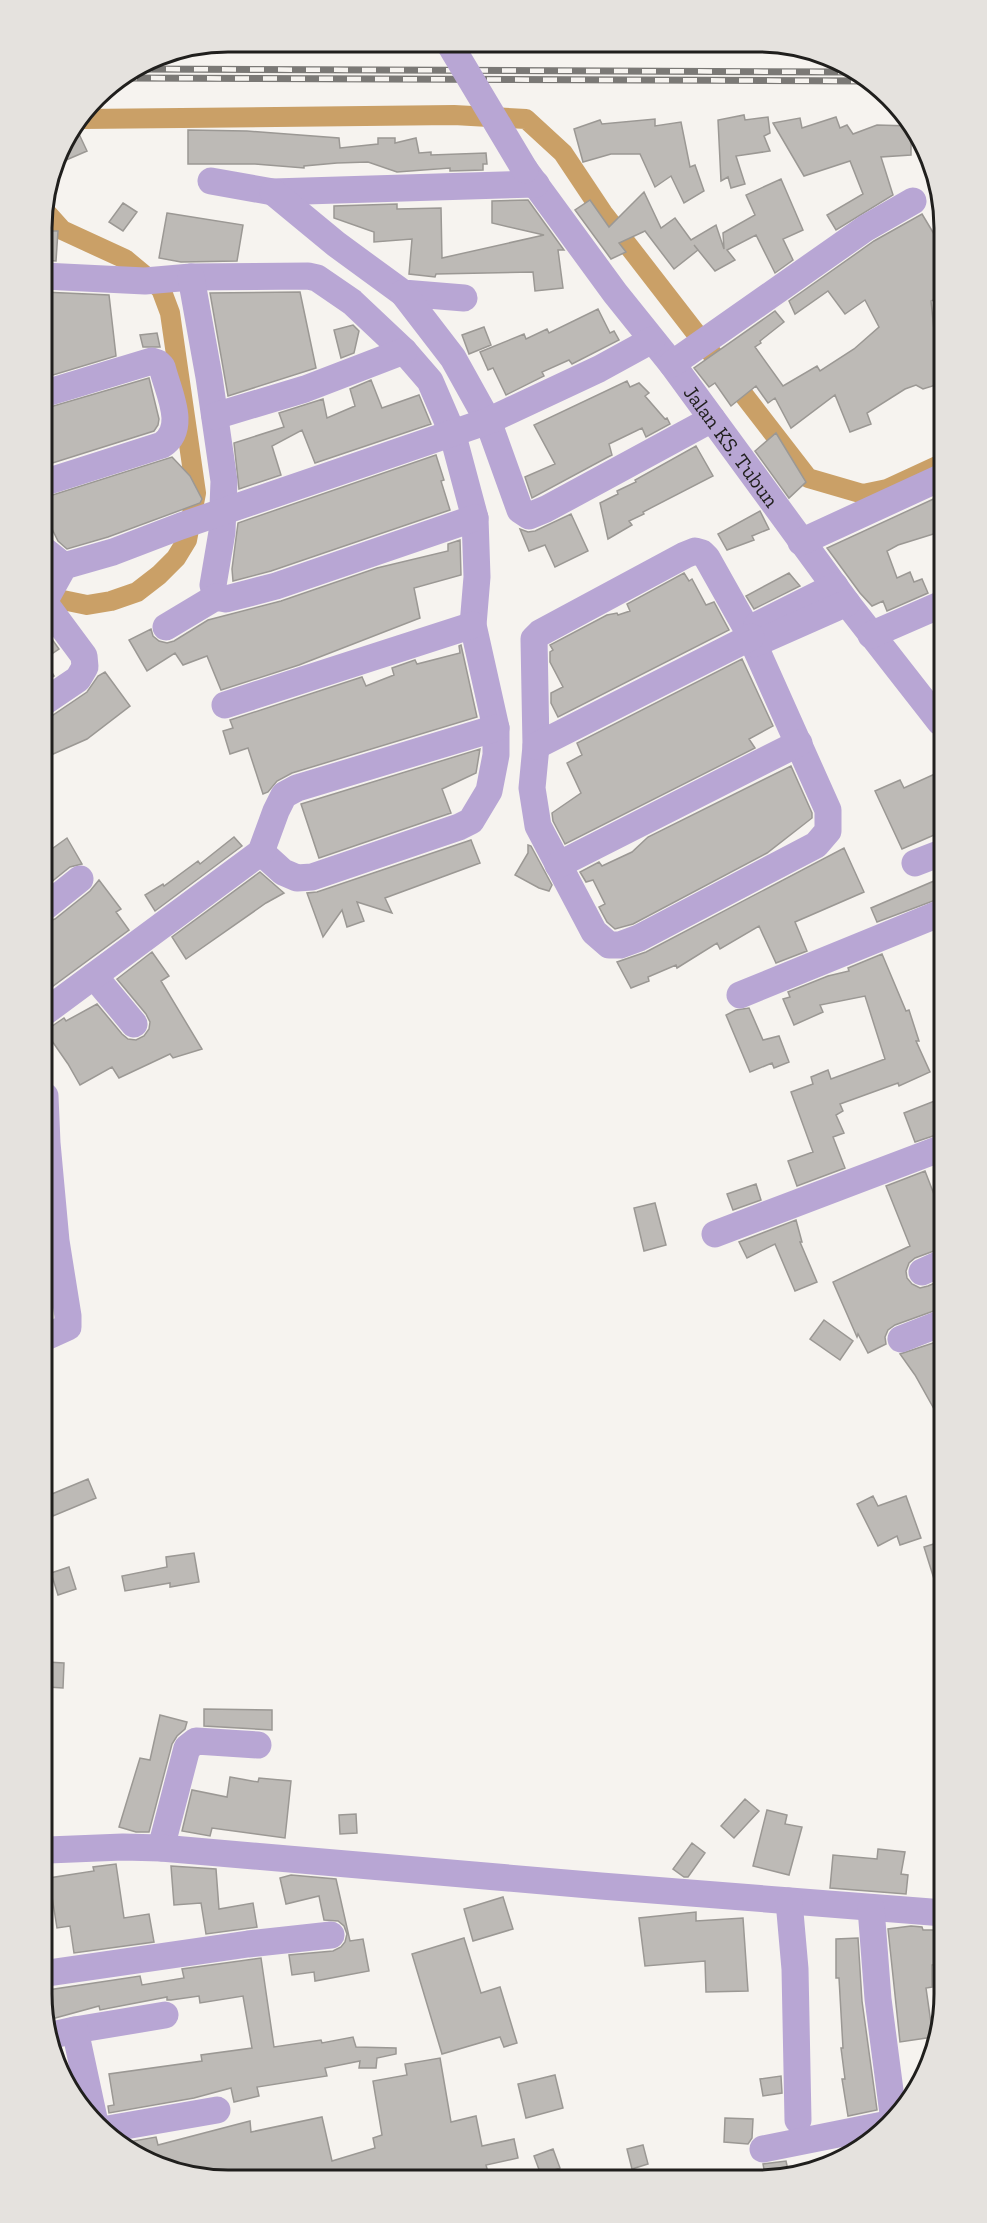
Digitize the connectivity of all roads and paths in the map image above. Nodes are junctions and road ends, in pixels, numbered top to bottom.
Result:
1 (455, 53) edge
2 (530, 177) junction
3 (211, 181) dead end
4 (273, 192) junction
5 (913, 201) dead end
6 (327, 261) junction
7 (53, 276) edge
8 (185, 277) junction
9 (403, 293) junction
10 (464, 298) dead end
11 (652, 340) junction
12 (404, 351) junction
13 (672, 364) junction
14 (53, 391) edge
15 (215, 416) junction
16 (712, 418) junction
17 (468, 427) junction
18 (53, 480) edge
19 (934, 480) edge
20 (220, 512) junction
21 (475, 518) junction
22 (801, 542) junction
23 (53, 588) edge
24 (53, 593) edge
25 (841, 595) junction
26 (216, 597) junction
27 (934, 608) edge
28 (473, 625) junction
29 (166, 627) dead end
30 (871, 635) junction
31 (751, 637) junction
32 (53, 696) edge
33 (225, 705) dead end
34 (934, 712) edge
35 (496, 728) junction
36 (799, 743) junction
37 (536, 746) junction
38 (261, 852) junction
39 (934, 855) edge
40 (915, 862) dead end
41 (558, 865) junction
42 (80, 879) dead end
43 (53, 901) edge
44 (934, 916) edge
45 (94, 976) junction
46 (740, 996) dead end
47 (53, 1006) edge
48 (134, 1024) dead end
49 (934, 1151) edge
50 (715, 1234) dead end
51 (53, 1251) edge
52 (934, 1326) edge
53 (53, 1333) edge
54 (901, 1339) dead end
55 (258, 1745) dead end
56 (161, 1848) junction
57 (53, 1850) edge
58 (789, 1901) junction
59 (871, 1908) junction
60 (934, 1912) edge
61 (331, 1935) dead end
62 (53, 1972) edge
63 (165, 2015) dead end
64 (75, 2030) junction
65 (58, 2034) edge
66 (91, 2103) edge
67 (891, 2109) edge
68 (217, 2110) dead end
69 (798, 2120) dead end
70 (875, 2126) edge
71 (114, 2128) edge
72 (763, 2150) dead end

1 - 2 street, Jalan KS. Tubun, bridge
2 - 4 street
2 - 11 street, Jalan KS. Tubun
3 - 4 street
4 - 6 street
5 - 13 street
6 - 8 street
6 - 9 street
6 - 12 street
7 - 8 street
8 - 15 street
9 - 10 street
9 - 17 street
11 - 13 street, Jalan KS. Tubun
11 - 17 street
12 - 15 street
12 - 17 street
13 - 16 street, Jalan KS. Tubun
14 - 18 street
15 - 20 street
16 - 17 street
16 - 22 street, Jalan KS. Tubun
17 - 20 street
17 - 21 street
19 - 22 street
20 - 23 street
20 - 26 street
21 - 26 street
21 - 28 street
22 - 25 street, Jalan KS. Tubun
24 - 32 street
25 - 30 street, Jalan KS. Tubun
25 - 31 street
26 - 29 street
27 - 30 street
28 - 33 street
28 - 35 street
30 - 34 street, Jalan KS. Tubun
31 - 36 street
31 - 37 street
31 - 37 street
35 - 38 street
35 - 38 street
36 - 41 street
36 - 41 street
37 - 41 street
38 - 45 street
39 - 40 street
42 - 43 street
44 - 46 street
45 - 47 street
45 - 48 street
49 - 50 street
51 - 53 street
52 - 54 street
55 - 56 street
56 - 57 street
56 - 58 street
58 - 59 street
58 - 69 street
59 - 60 street
59 - 67 street
61 - 62 street
63 - 64 street
64 - 65 street
64 - 66 street
68 - 71 street
70 - 72 street

